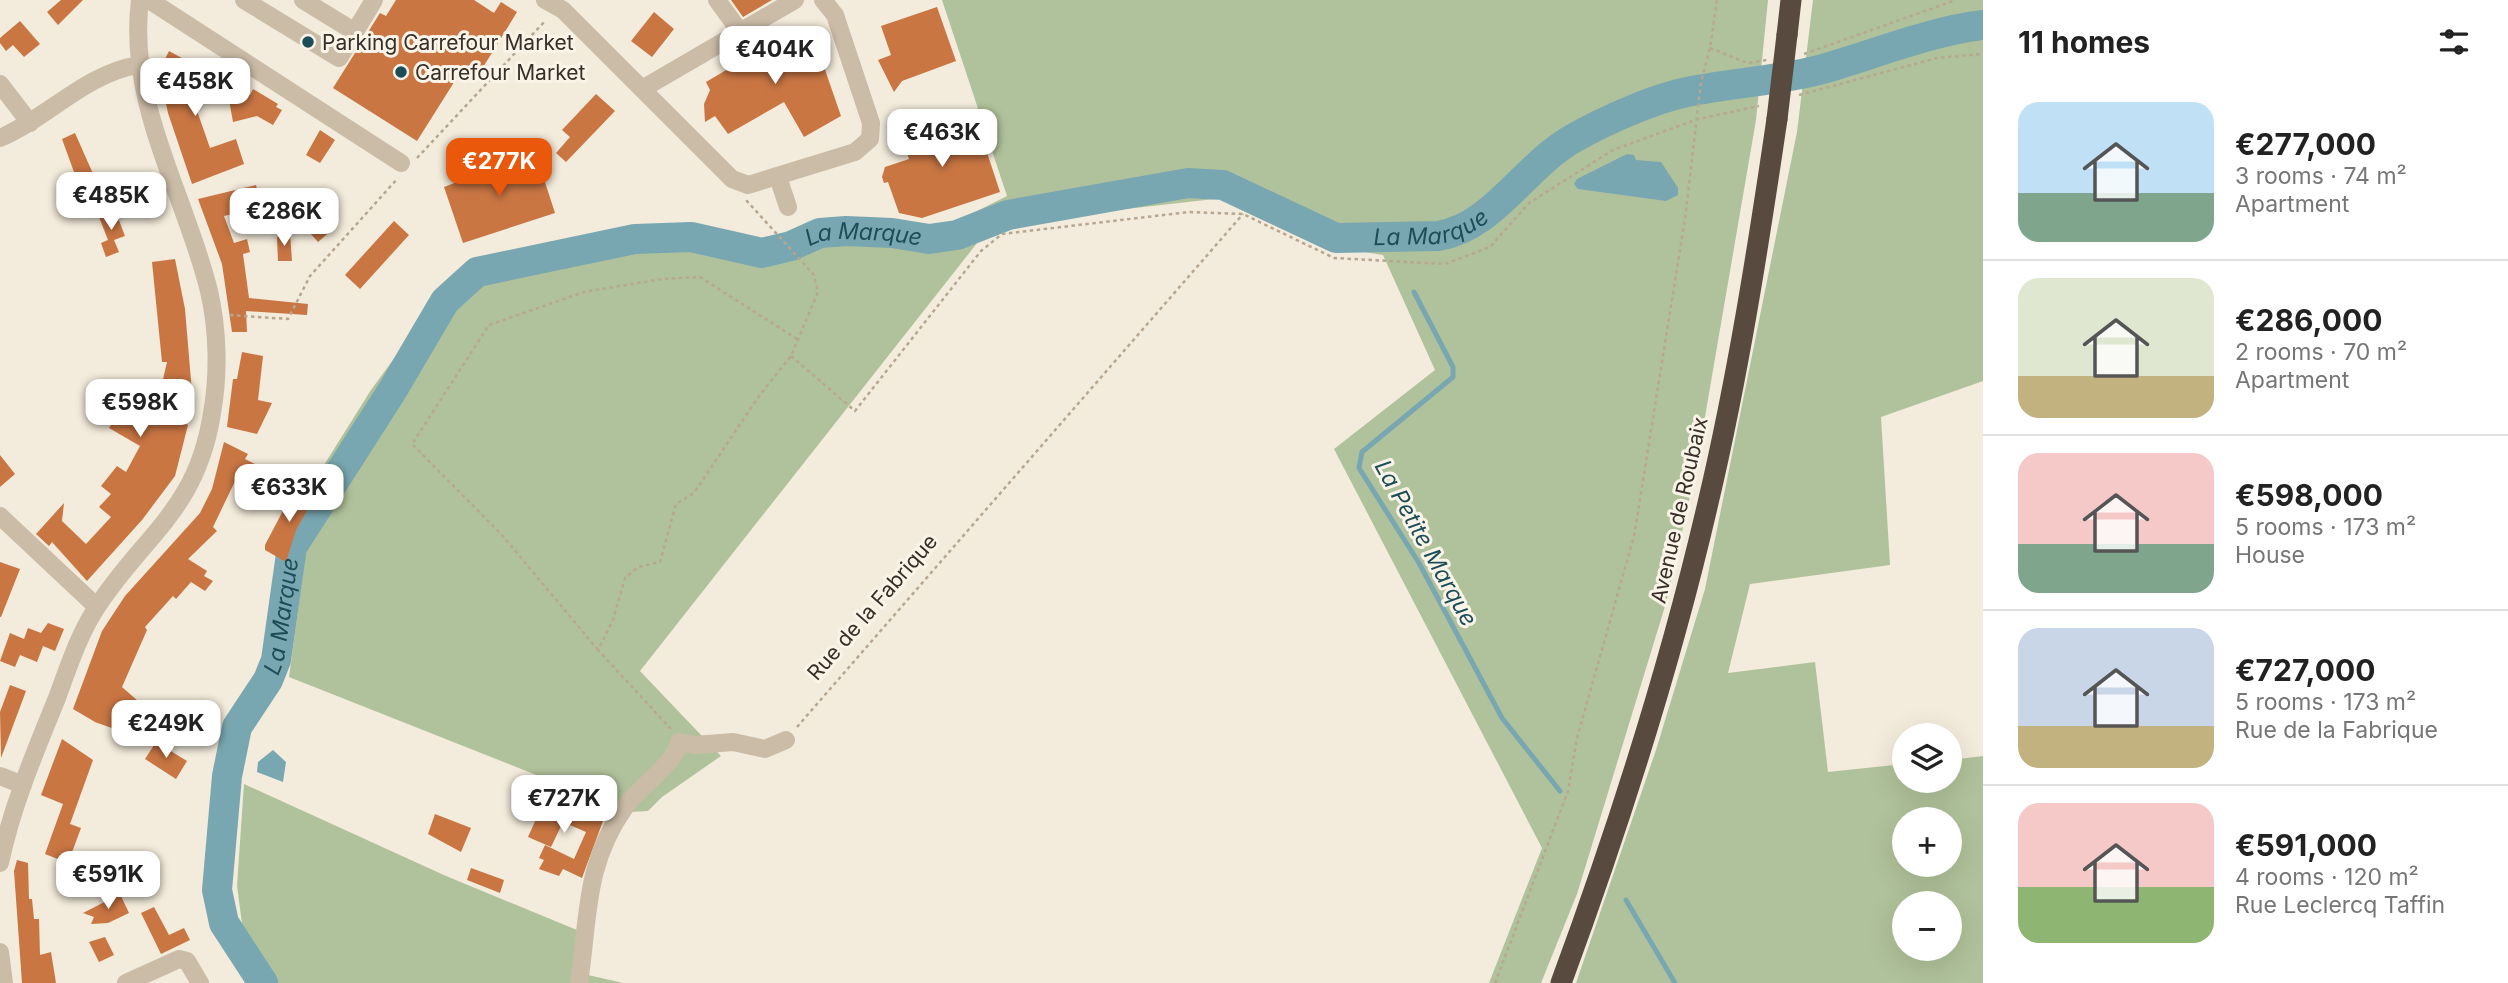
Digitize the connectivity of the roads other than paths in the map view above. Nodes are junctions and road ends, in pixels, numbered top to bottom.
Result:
1 (139, 0) edge
2 (149, 0) edge
3 (244, 0) edge
4 (303, 0) edge
5 (374, 0) edge
6 (717, 0) edge
7 (795, 0) edge
8 (823, 0) edge
9 (1791, 0) edge
10 (552, 3) edge
11 (355, 32) junction
12 (741, 33) junction
13 (138, 65) junction
14 (0, 84) edge
15 (642, 89) junction
16 (30, 123) junction
17 (0, 138) edge
18 (404, 168) road end
19 (778, 177) junction
20 (788, 207) dead end
21 (0, 516) edge
22 (97, 607) junction
23 (786, 740) road end
24 (0, 776) edge
25 (23, 785) junction
26 (0, 863) edge
27 (0, 952) edge
28 (4, 983) edge
29 (126, 983) edge
30 (200, 983) edge
31 (579, 983) edge
32 (1561, 983) edge

1 - 13 street
2 - 18 street
3 - 11 street
4 - 11 street
5 - 11 street
6 - 12 street
7 - 12 street
8 - 19 street
9 - 32 highway, Avenue de Roubaix, bridge
10 - 15 street
12 - 15 street
13 - 16 street
13 - 22 street
14 - 16 street
15 - 19 street
16 - 17 street
19 - 20 street
21 - 22 street
22 - 25 street
23 - 31 street
24 - 25 street
25 - 26 street
27 - 28 street
29 - 30 street

